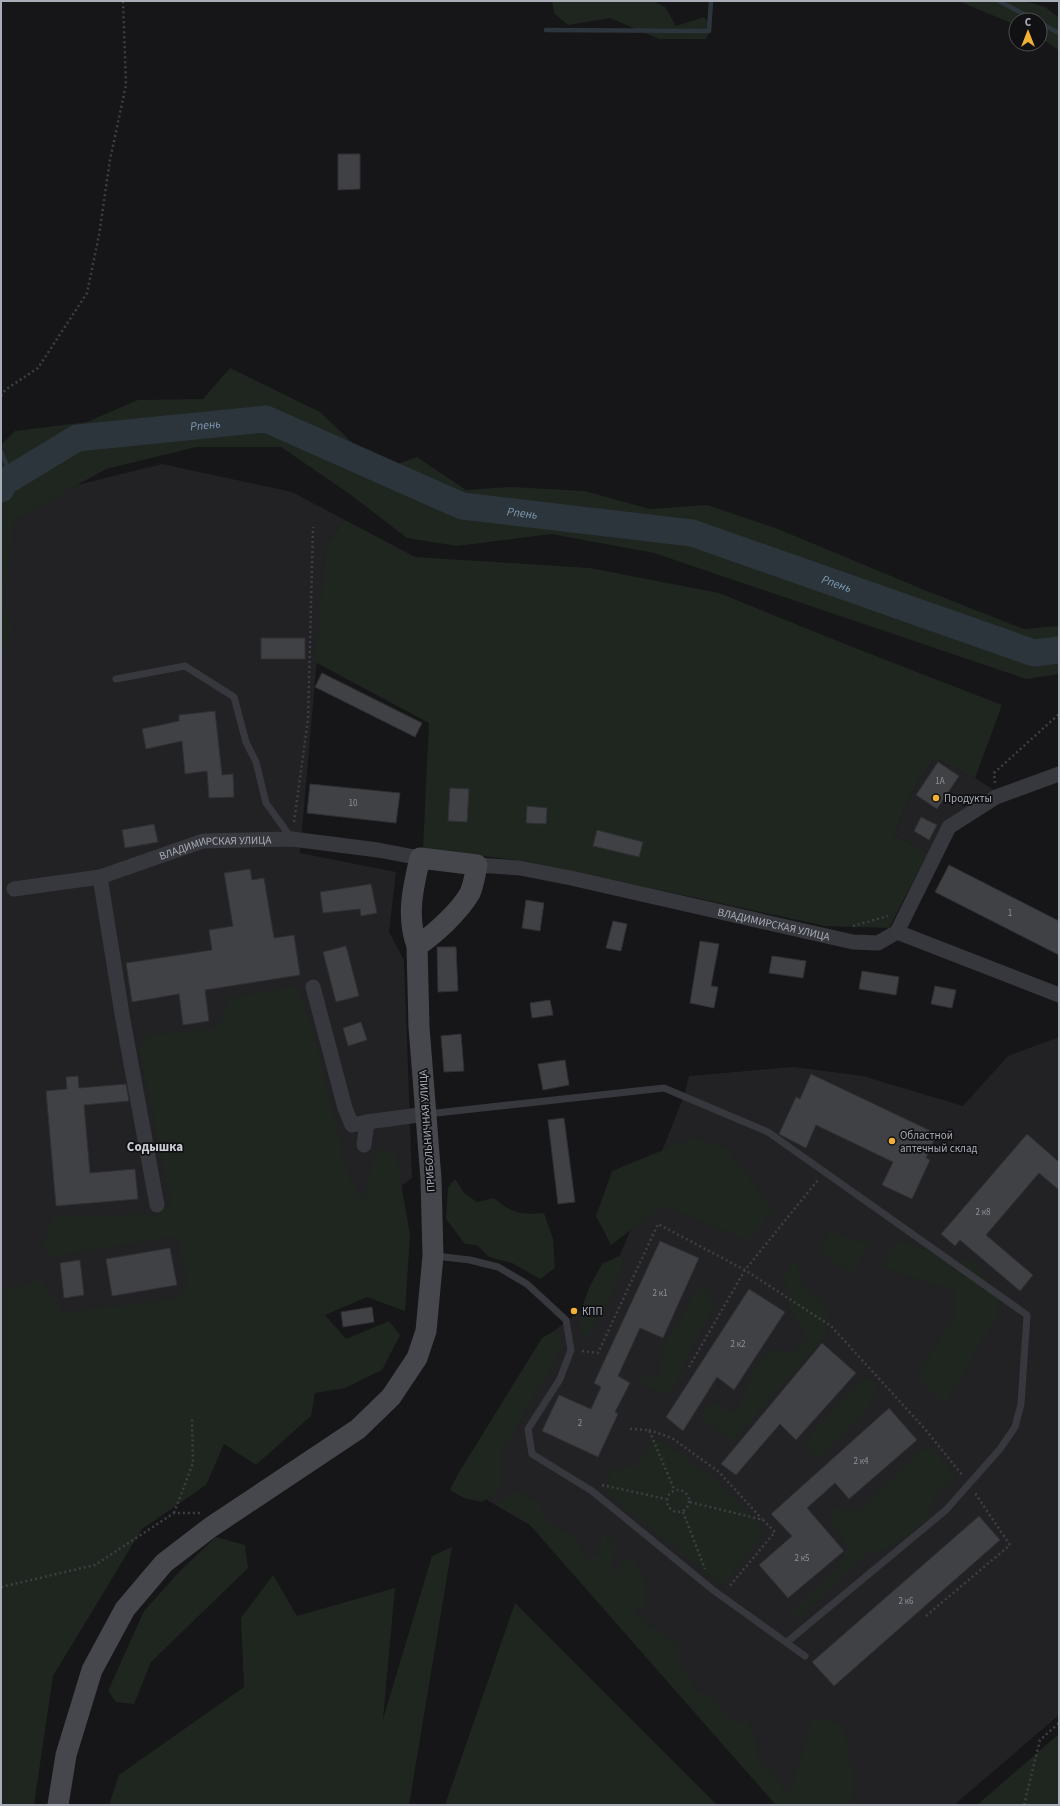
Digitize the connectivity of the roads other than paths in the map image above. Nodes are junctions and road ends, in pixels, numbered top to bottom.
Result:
1 (116, 679) dead end
2 (1059, 774) edge
3 (292, 839) junction
4 (420, 858) junction
5 (477, 865) junction
6 (100, 877) junction
7 (14, 889) dead end
8 (897, 932) junction
9 (417, 946) junction
10 (313, 987) dead end
11 (1059, 995) edge
12 (426, 1114) junction
13 (366, 1122) junction
14 (364, 1146) dead end
15 (158, 1205) dead end
16 (433, 1256) junction
17 (787, 1642) junction
18 (805, 1656) dead end
19 (58, 1805) edge

1 - 3 lane
2 - 8 street
3 - 4 street, ВЛАДИМИРСКАЯ УЛИЦА
3 - 6 street, ВЛАДИМИРСКАЯ УЛИЦА
4 - 5 street
4 - 9 street, ПРИБОЛЬНИЧНАЯ УЛИЦА
5 - 8 street, ВЛАДИМИРСКАЯ УЛИЦА
5 - 9 street
6 - 7 street, ВЛАДИМИРСКАЯ УЛИЦА
6 - 15 street
8 - 11 street
9 - 12 street, ПРИБОЛЬНИЧНАЯ УЛИЦА
10 - 13 street
12 - 13 street
12 - 16 street, ПРИБОЛЬНИЧНАЯ УЛИЦА
12 - 17 lane
13 - 14 street
16 - 17 lane
16 - 19 street, ПРИБОЛЬНИЧНАЯ УЛИЦА
17 - 18 lane

